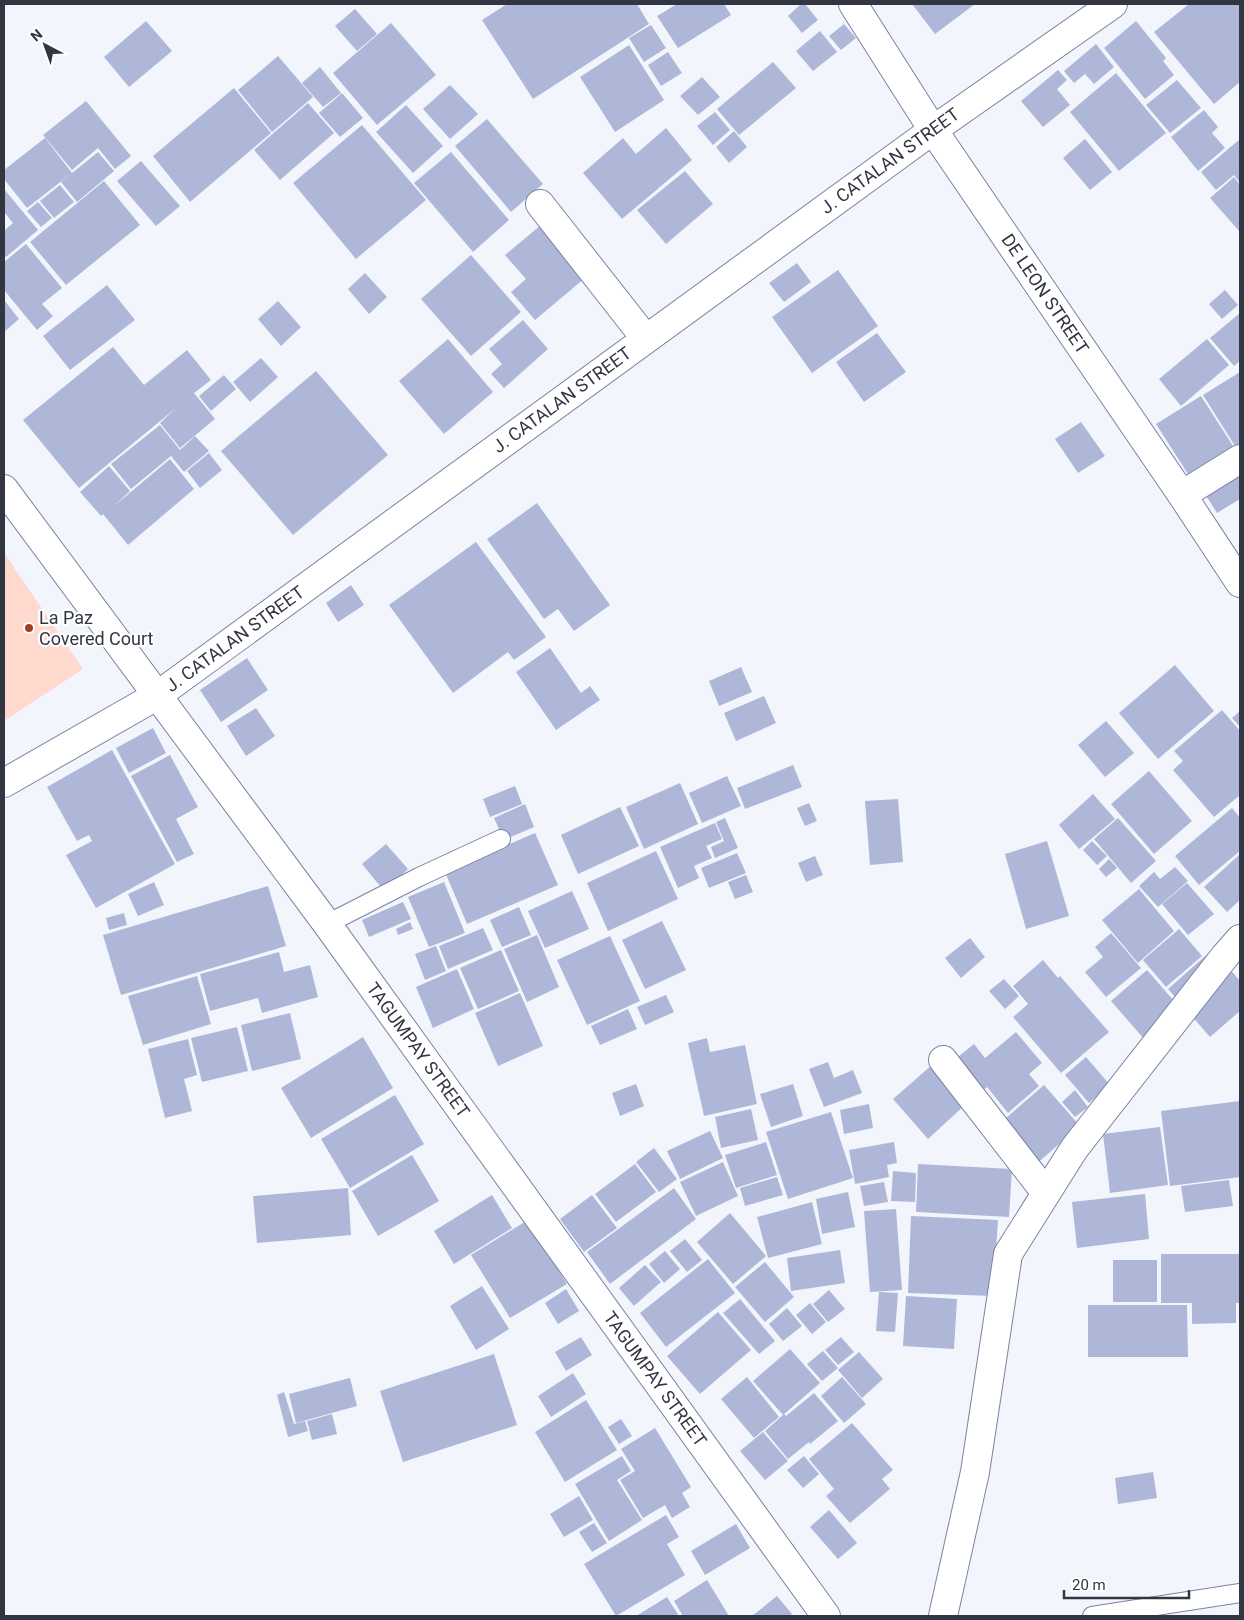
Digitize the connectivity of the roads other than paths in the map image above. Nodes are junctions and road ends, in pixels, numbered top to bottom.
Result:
1 (853, 4) edge
2 (1113, 4) edge
3 (933, 130) junction
4 (540, 204) dead end
5 (646, 339) junction
6 (1240, 460) edge
7 (4, 489) edge
8 (1182, 495) junction
9 (1240, 583) edge
10 (158, 695) junction
11 (4, 783) edge
12 (501, 839) dead end
13 (327, 924) junction
14 (1240, 939) edge
15 (943, 1060) dead end
16 (1046, 1193) junction
17 (1240, 1593) edge
18 (826, 1616) edge
19 (944, 1616) edge
20 (1092, 1616) edge

1 - 3 street, DE LEON STREET
2 - 3 street, J. CATALAN STREET
3 - 5 street, J. CATALAN STREET
3 - 8 street, DE LEON STREET
4 - 5 street
5 - 10 street, J. CATALAN STREET
6 - 8 street
7 - 10 street, TAGUMPAY STREET
8 - 9 street, DE LEON STREET
10 - 11 street, J. CATALAN STREET
10 - 13 street, TAGUMPAY STREET
12 - 13 lane
13 - 18 street, TAGUMPAY STREET
14 - 16 street
15 - 16 street
16 - 19 street
17 - 20 lane

